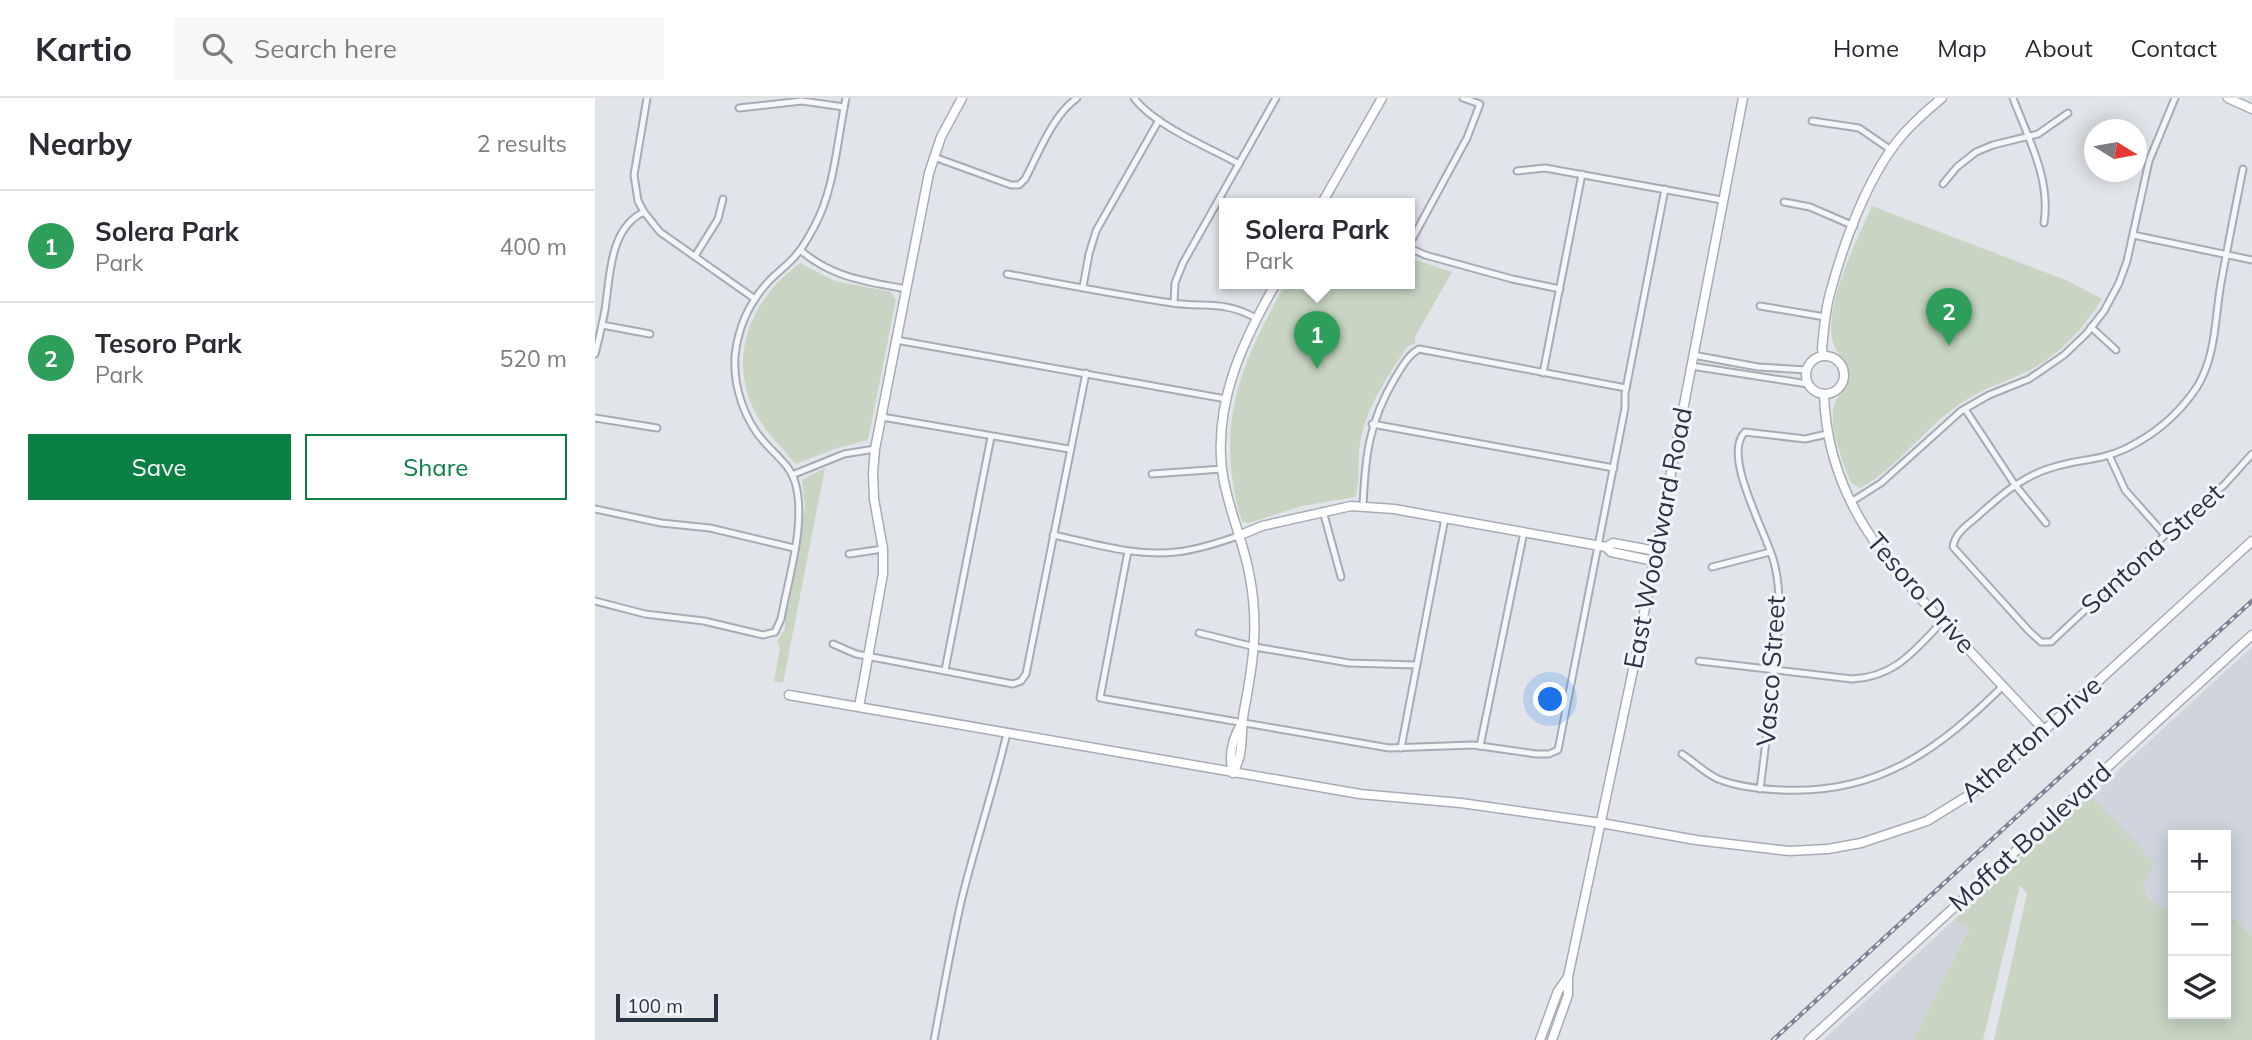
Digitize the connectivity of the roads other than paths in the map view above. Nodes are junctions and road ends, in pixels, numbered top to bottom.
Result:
1 (647, 98) edge
2 (846, 98) edge
3 (962, 98) edge
4 (1077, 98) edge
5 (1133, 98) edge
6 (1276, 98) edge
7 (1382, 98) edge
8 (1462, 98) edge
9 (1743, 98) edge
10 (2013, 98) edge
11 (2175, 98) edge
12 (2228, 98) edge
13 (1938, 99) edge
14 (1481, 101) edge
15 (844, 107) junction
16 (739, 108) dead end
17 (2252, 109) edge
18 (2068, 113) dead end
19 (1159, 121) junction
20 (1812, 121) dead end
21 (2028, 138) junction
22 (1891, 150) junction
23 (934, 157) junction
24 (1238, 164) junction
25 (2243, 169) dead end
26 (1517, 171) dead end
27 (1582, 174) junction
28 (1943, 184) dead end
29 (1665, 190) junction
30 (1219, 198) edge
31 (1219, 198) edge
32 (1326, 198) edge
33 (723, 199) dead end
34 (1722, 200) junction
35 (1784, 202) dead end
36 (644, 212) junction
37 (2044, 223) dead end
38 (1854, 226) junction
39 (1415, 234) edge
40 (2133, 235) junction
41 (800, 250) junction
42 (1415, 250) edge
43 (2226, 255) junction
44 (695, 256) junction
45 (2252, 260) edge
46 (1007, 274) dead end
47 (1083, 288) junction
48 (906, 289) junction
49 (1273, 289) edge
50 (1560, 289) junction
51 (755, 299) junction
52 (1174, 303) junction
53 (1760, 306) dead end
54 (1825, 317) junction
55 (1256, 318) junction
56 (602, 325) junction
57 (2091, 327) junction
58 (650, 334) dead end
59 (896, 340) junction
60 (2116, 350) dead end
61 (595, 354) edge
62 (1693, 355) junction
63 (1823, 356) junction
64 (1691, 366) junction
65 (1807, 370) junction
66 (1086, 373) junction
67 (1543, 373) junction
68 (1808, 384) junction
69 (1626, 388) junction
70 (1824, 394) junction
71 (1226, 398) junction
72 (1965, 409) junction
73 (882, 417) junction
74 (595, 418) edge
75 (1372, 424) junction
76 (657, 428) dead end
77 (1827, 434) junction
78 (991, 436) junction
79 (876, 449) junction
80 (1069, 449) junction
81 (2252, 454) edge
82 (2109, 455) junction
83 (1614, 468) junction
84 (1222, 469) junction
85 (1152, 474) dead end
86 (792, 475) junction
87 (2015, 485) junction
88 (1851, 502) junction
89 (1363, 507) junction
90 (595, 509) edge
91 (1324, 511) junction
92 (1445, 518) junction
93 (2046, 523) dead end
94 (1524, 532) junction
95 (1053, 535) junction
96 (2165, 535) junction
97 (1238, 537) junction
98 (2252, 541) edge
99 (1603, 546) junction
100 (794, 548) junction
101 (883, 549) junction
102 (1128, 551) junction
103 (1770, 552) junction
104 (849, 554) dead end
105 (1655, 556) junction
106 (1712, 567) dead end
107 (1341, 577) dead end
108 (595, 601) edge
109 (1942, 622) junction
110 (1199, 633) dead end
111 (2252, 635) edge
112 (833, 644) dead end
113 (1255, 647) junction
114 (868, 656) junction
115 (1699, 661) dead end
116 (1416, 665) junction
117 (945, 670) junction
118 (1774, 670) junction
119 (2003, 686) junction
120 (789, 695) dead end
121 (859, 707) junction
122 (1242, 723) junction
123 (2045, 731) junction
124 (1007, 733) junction
125 (1480, 746) junction
126 (1401, 748) junction
127 (1682, 754) dead end
128 (1233, 773) junction
129 (1761, 789) junction
130 (1601, 823) junction
131 (1568, 978) junction
132 (934, 1040) edge
133 (1539, 1040) edge
134 (1552, 1040) edge
135 (1809, 1040) edge

1 - 36 street
2 - 15 street
3 - 23 street
4 - 23 street
5 - 19 street
6 - 24 street
7 - 32 street
8 - 14 street
9 - 34 street, East Woodward Road
10 - 21 street
11 - 40 street
12 - 17 street
13 - 22 street
14 - 39 street
15 - 16 street
15 - 41 street
18 - 21 street
19 - 24 street
19 - 47 street
20 - 22 street
21 - 28 street
21 - 37 street
22 - 38 street
23 - 48 street
24 - 31 street
25 - 43 street
26 - 27 street
27 - 29 street
27 - 50 street
29 - 34 street
29 - 69 street
30 - 52 street
33 - 44 street
34 - 62 street, East Woodward Road
35 - 38 street
36 - 44 street
36 - 56 street
38 - 54 street
40 - 43 street
40 - 57 street
41 - 48 street
41 - 51 street
42 - 50 street
43 - 45 street
43 - 82 street
44 - 51 street
46 - 47 street
47 - 52 street
48 - 59 street
49 - 55 street
50 - 67 street
51 - 86 street
52 - 55 street
53 - 54 street
54 - 63 street
55 - 71 street
56 - 58 street
56 - 61 street
57 - 60 street
57 - 72 street
59 - 66 street
59 - 73 street
62 - 64 street, East Woodward Road
62 - 65 street
63 - 65 street
63 - 70 street
64 - 68 street
64 - 105 street, East Woodward Road
65 - 68 street
66 - 71 street
66 - 80 street
67 - 69 street
67 - 75 street
68 - 70 street
69 - 83 street
70 - 77 street, Tesoro Drive
71 - 84 street
72 - 87 street
72 - 88 street
73 - 78 street
73 - 79 street
74 - 76 street
75 - 83 street
75 - 89 street
77 - 88 street, Tesoro Drive
77 - 103 street, Vasco Street
78 - 80 street
78 - 117 street
79 - 86 street
79 - 101 street
80 - 95 street
81 - 96 street, Santona Street
82 - 87 street
82 - 96 street
83 - 99 street
84 - 85 street
84 - 97 street
86 - 100 street
87 - 93 street
87 - 96 street, Santona Street
88 - 109 street, Tesoro Drive
89 - 91 street
89 - 92 street
90 - 100 street
91 - 97 street
91 - 107 street
92 - 94 street
92 - 116 street
94 - 99 street
94 - 125 street
95 - 102 street
95 - 117 street
97 - 102 street
97 - 113 street
98 - 123 street, Atherton Drive
99 - 105 street
99 - 125 street
100 - 108 street
101 - 104 street
101 - 114 street
102 - 122 street
103 - 106 street
103 - 118 street, Vasco Street
105 - 130 street, East Woodward Road
109 - 118 street
109 - 119 street, Tesoro Drive
110 - 113 street
111 - 135 street, Moffat Boulevard
112 - 114 street
113 - 116 street
113 - 122 street
114 - 117 street
114 - 121 street
115 - 118 street
116 - 126 street
118 - 129 street, Vasco Street
119 - 123 street, Tesoro Drive
119 - 129 street
120 - 121 street, Atherton Drive
121 - 124 street, Atherton Drive
122 - 126 street
122 - 128 street
123 - 130 street, Atherton Drive
124 - 128 street, Atherton Drive
124 - 132 street
125 - 126 street
127 - 129 street
128 - 130 street, Atherton Drive
130 - 131 street, East Woodward Road
131 - 133 street, East Woodward Road
131 - 134 street, East Woodward Road

